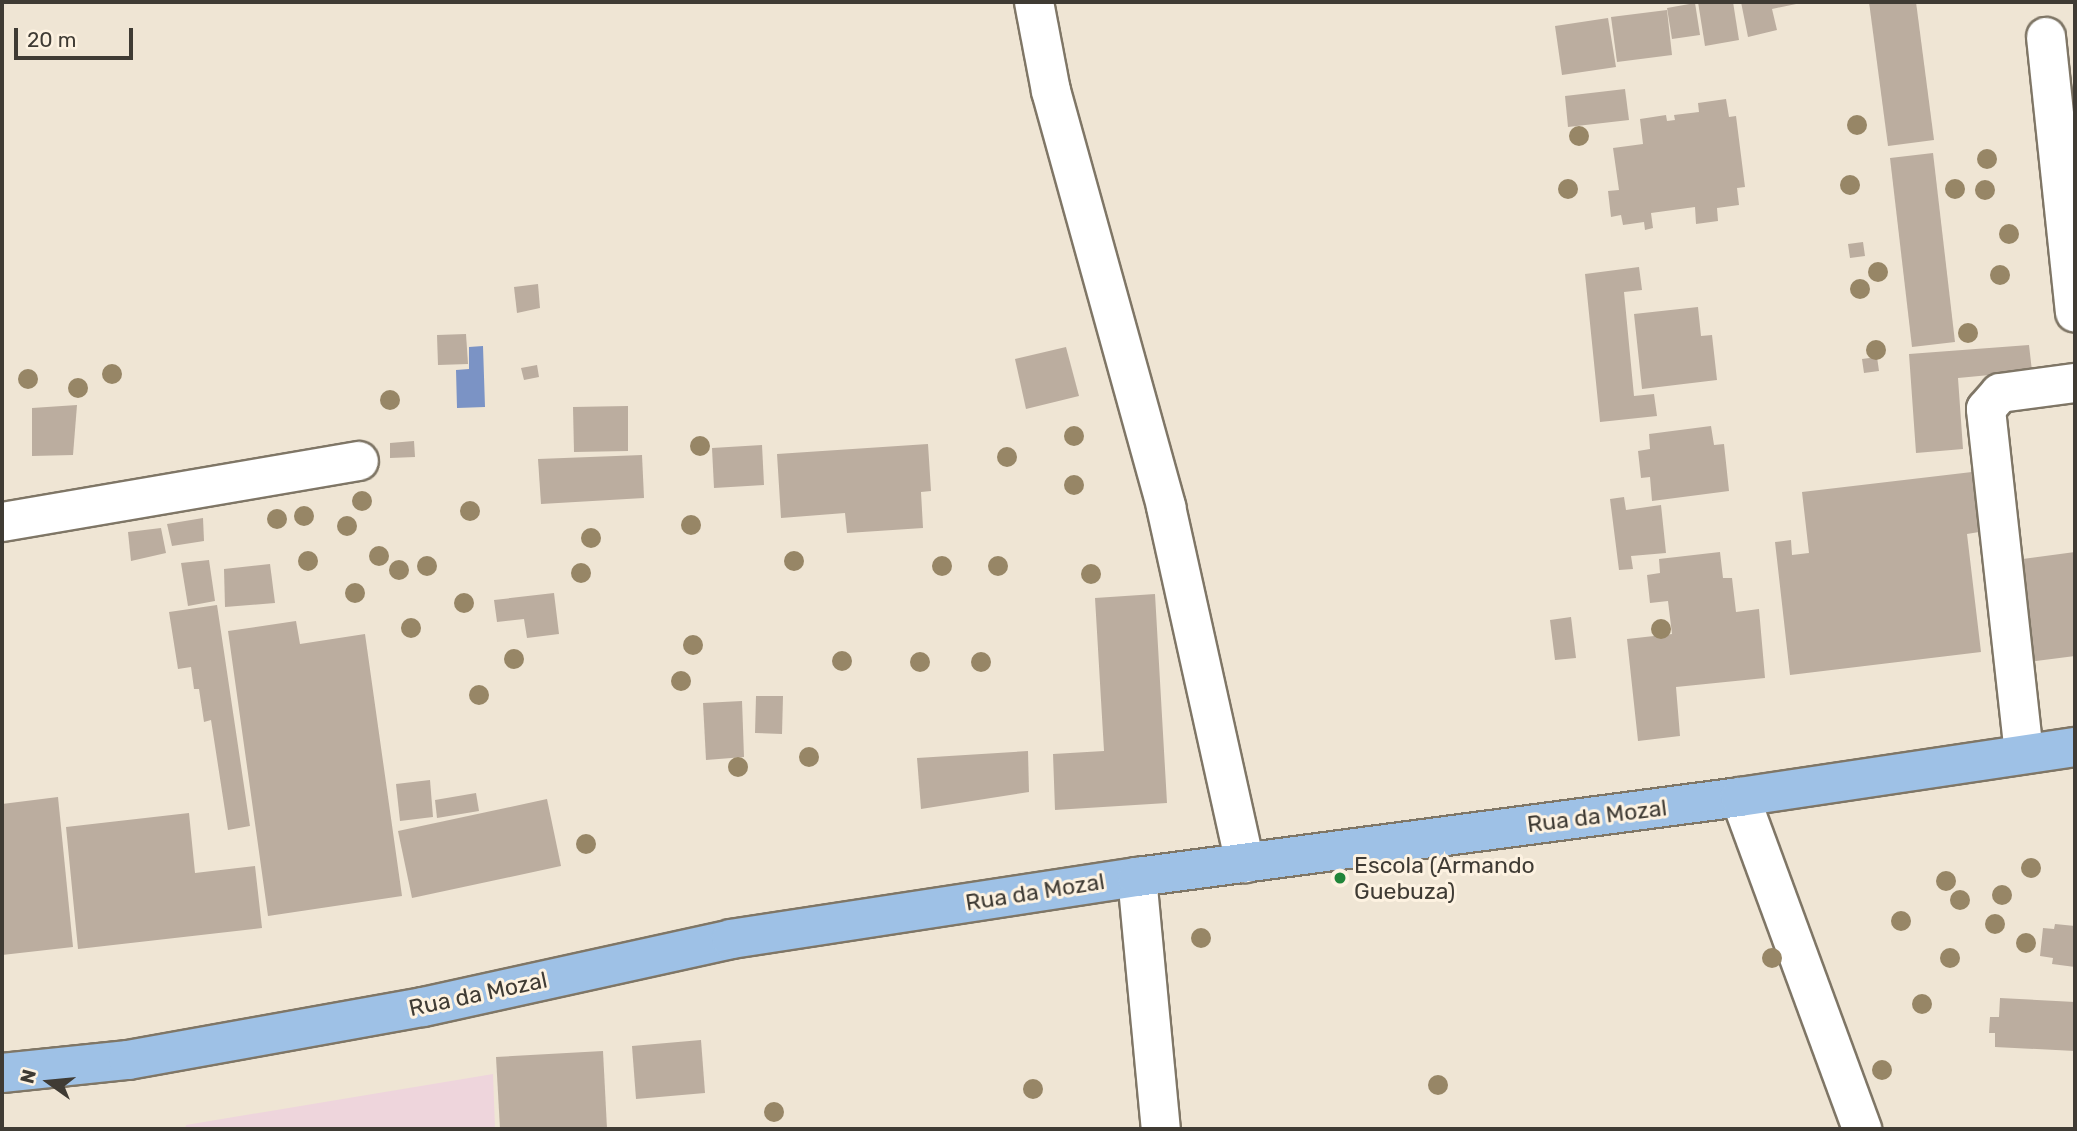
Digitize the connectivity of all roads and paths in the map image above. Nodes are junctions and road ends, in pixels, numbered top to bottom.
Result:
1 (1034, 2) edge
2 (2046, 37) dead end
3 (2075, 312) edge
4 (2075, 383) edge
5 (359, 461) dead end
6 (2, 522) edge
7 (2075, 747) edge
8 (2024, 754) junction
9 (1740, 797) junction
10 (1245, 863) junction
11 (1136, 877) junction
12 (2, 1073) edge
13 (1161, 1129) edge
14 (1862, 1129) edge

1 - 10 street
2 - 3 street
4 - 8 street
5 - 6 street
7 - 8 main road, Rua da Mozal
8 - 9 main road, Rua da Mozal
9 - 10 main road, Rua da Mozal
9 - 14 street
10 - 11 main road, Rua da Mozal
11 - 12 main road, Rua da Mozal
11 - 13 street

